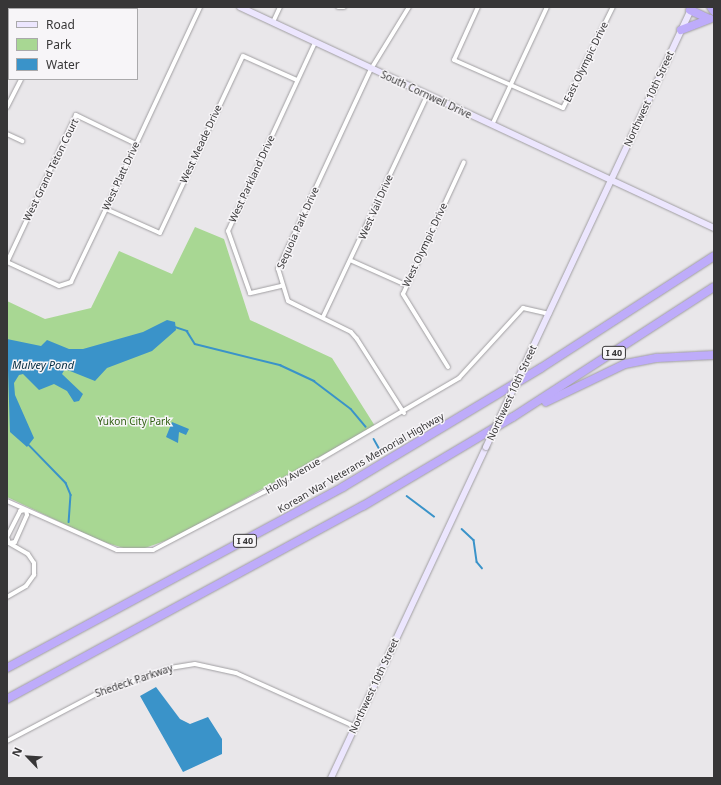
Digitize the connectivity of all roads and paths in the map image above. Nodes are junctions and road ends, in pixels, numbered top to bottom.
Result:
1 (200, 7) edge
2 (240, 7) edge
3 (280, 7) edge
4 (338, 7) edge
5 (344, 7) edge
6 (410, 7) edge
7 (478, 7) edge
8 (546, 7) edge
9 (613, 7) edge
10 (711, 7) edge
11 (692, 8) edge
12 (714, 11) edge
13 (713, 19) edge
14 (273, 22) junction
15 (681, 30) junction
16 (315, 43) junction
17 (371, 69) junction
18 (20, 80) edge
19 (297, 80) junction
20 (509, 87) junction
21 (427, 96) junction
22 (7, 107) edge
23 (492, 125) junction
24 (7, 134) edge
25 (22, 141) dead end
26 (136, 144) junction
27 (464, 162) dead end
28 (612, 181) junction
29 (106, 209) junction
30 (714, 228) edge
31 (714, 252) edge
32 (714, 256) edge
33 (352, 261) junction
34 (7, 262) edge
35 (700, 265) junction
36 (406, 285) junction
37 (281, 286) junction
38 (714, 287) edge
39 (549, 314) junction
40 (323, 317) junction
41 (714, 355) edge
42 (448, 367) dead end
43 (404, 413) junction
44 (513, 417) junction
45 (7, 501) edge
46 (26, 510) junction
47 (8, 543) edge
48 (7, 597) edge
49 (7, 668) edge
50 (7, 698) edge
51 (356, 727) junction
52 (7, 740) edge
53 (331, 778) edge

1 - 26 street, West Platt Drive
2 - 14 main road, South Cornwell Drive
3 - 14 street
4 - 5 street
6 - 17 street, Sequoia Park Drive
7 - 20 street
8 - 20 street
9 - 20 street, East Olympic Drive
10 - 12 highway
11 - 13 highway
11 - 15 main road, Northwest 10th Street
13 - 15 highway
14 - 16 main road, South Cornwell Drive
15 - 28 main road, Northwest 10th Street
16 - 17 main road, South Cornwell Drive
16 - 19 street
17 - 21 main road, South Cornwell Drive
17 - 37 street, Sequoia Park Drive
18 - 22 street
19 - 29 street, West Meade Drive
19 - 37 street, West Parkland Drive
20 - 23 street
21 - 23 main road, South Cornwell Drive
21 - 33 street, West Vail Drive
23 - 28 main road, South Cornwell Drive
24 - 25 street
26 - 29 street, West Platt Drive
26 - 34 street, West Grand Teton Court
27 - 36 street, West Olympic Drive
28 - 30 main road, South Cornwell Drive
28 - 39 main road, Northwest 10th Street
29 - 34 street, West Platt Drive
31 - 35 highway
32 - 35 highway, Korean War Veterans Memorial Highway / I 40
33 - 36 street
33 - 40 street, West Vail Drive
35 - 49 highway, Korean War Veterans Memorial Highway / I 40
36 - 42 street, West Olympic Drive
37 - 40 street, Sequoia Park Drive
38 - 44 highway, I 40
39 - 43 street, Holly Avenue
39 - 51 main road, Northwest 10th Street, bridge
40 - 43 street, Sequoia Park Drive
41 - 44 highway
43 - 46 street, Holly Avenue
44 - 50 highway, I 40
45 - 46 street, Holly Avenue
46 - 47 street
46 - 47 street
47 - 48 street
51 - 52 street, Shedeck Parkway
51 - 53 main road, Northwest 10th Street

